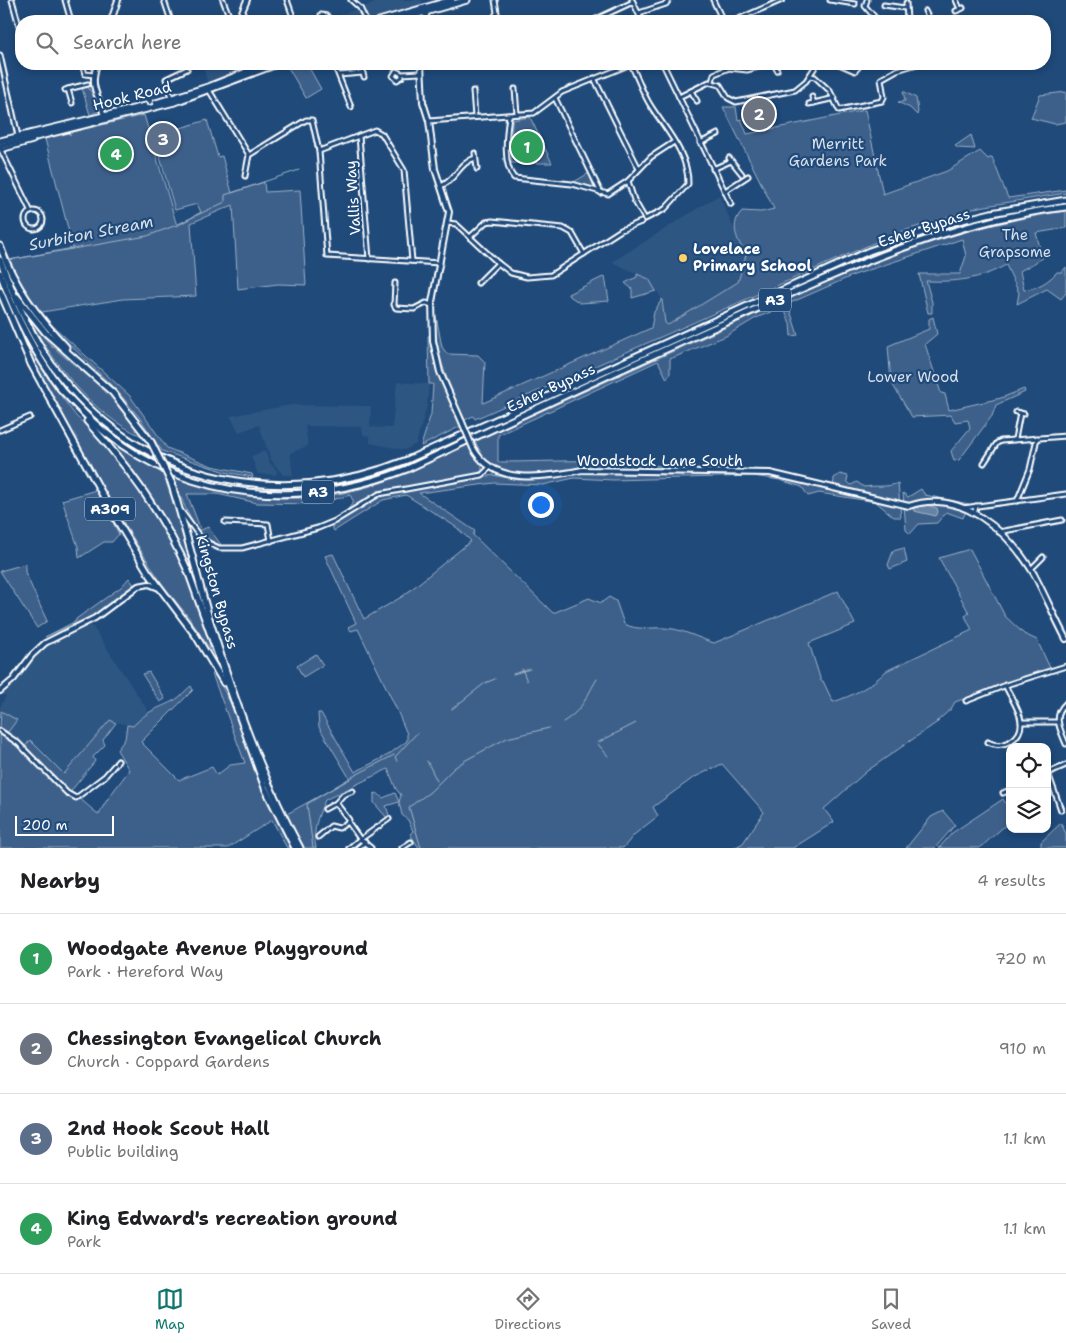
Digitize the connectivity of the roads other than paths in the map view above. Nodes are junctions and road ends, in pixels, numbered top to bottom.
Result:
1 (12, 0) edge
2 (65, 0) edge
3 (118, 0) edge
4 (164, 0) edge
5 (223, 0) edge
6 (247, 0) edge
7 (287, 0) edge
8 (351, 0) edge
9 (452, 0) edge
10 (467, 0) edge
11 (495, 0) edge
12 (669, 0) edge
13 (713, 0) edge
14 (782, 0) edge
15 (830, 0) edge
16 (867, 0) edge
17 (956, 0) edge
18 (633, 1) edge
19 (906, 3) dead end
20 (855, 4) dead end
21 (884, 5) dead end
22 (905, 8) junction
23 (426, 9) junction
24 (960, 9) dead end
25 (925, 11) dead end
26 (638, 13) joint
27 (292, 14) dead end
28 (17, 15) edge
29 (69, 15) edge
30 (113, 15) edge
31 (169, 15) edge
32 (228, 15) edge
33 (241, 15) edge
34 (363, 15) edge
35 (403, 15) edge
36 (410, 15) edge
37 (425, 15) edge
38 (496, 15) edge
39 (604, 15) edge
40 (720, 15) edge
41 (748, 15) edge
42 (873, 15) edge
43 (906, 15) edge
44 (925, 15) edge
45 (0, 55) edge
46 (84, 70) edge
47 (96, 70) edge
48 (187, 70) dead end
49 (261, 70) edge
50 (337, 70) edge
51 (362, 70) edge
52 (420, 70) edge
53 (615, 70) edge
54 (634, 70) edge
55 (666, 70) edge
56 (724, 70) edge
57 (814, 70) edge
58 (897, 70) edge
59 (247, 71) edge
60 (420, 73) junction
61 (402, 74) dead end
62 (94, 75) junction
63 (339, 75) junction
64 (810, 76) junction
65 (594, 78) junction
66 (712, 82) junction
67 (89, 83) junction
68 (209, 89) junction
69 (515, 89) dead end
70 (691, 90) junction
71 (6, 91) junction
72 (473, 91) dead end
73 (0, 92) edge
74 (812, 96) dead end
75 (679, 97) junction
76 (555, 98) junction
77 (834, 98) junction
78 (171, 99) junction
79 (697, 101) dead end
80 (72, 103) dead end
81 (814, 103) junction
82 (809, 104) dead end
83 (351, 107) dead end
84 (517, 114) junction
85 (509, 115) junction
86 (104, 116) junction
87 (475, 117) junction
88 (429, 121) junction
89 (718, 134) dead end
90 (359, 136) junction
91 (34, 137) junction
92 (19, 138) junction
93 (0, 141) edge
94 (674, 142) junction
95 (700, 143) junction
96 (0, 148) edge
97 (319, 151) junction
98 (475, 153) dead end
99 (249, 155) junction
100 (475, 158) junction
101 (477, 169) dead end
102 (639, 169) junction
103 (713, 169) junction
104 (742, 174) dead end
105 (245, 176) dead end
106 (748, 176) dead end
107 (628, 182) junction
108 (441, 186) junction
109 (724, 191) junction
110 (601, 194) junction
111 (1066, 200) edge
112 (731, 204) dead end
113 (1066, 207) edge
114 (31, 212) junction
115 (641, 222) dead end
116 (448, 223) junction
117 (470, 237) junction
118 (0, 246) edge
119 (584, 254) junction
120 (369, 259) junction
121 (0, 260) edge
122 (412, 262) junction
123 (441, 263) junction
124 (498, 263) junction
125 (0, 273) edge
126 (478, 283) dead end
127 (10, 286) junction
128 (400, 287) dead end
129 (0, 291) edge
130 (432, 305) junction
131 (79, 362) junction
132 (60, 388) junction
133 (1020, 413) dead end
134 (30, 418) dead end
135 (0, 430) edge
136 (1066, 436) edge
137 (1037, 438) junction
138 (1015, 439) junction
139 (985, 463) dead end
140 (489, 468) junction
141 (1066, 494) edge
142 (1017, 501) junction
143 (976, 506) junction
144 (180, 507) junction
145 (963, 508) junction
146 (974, 511) junction
147 (1062, 520) dead end
148 (225, 522) dead end
149 (999, 532) junction
150 (271, 541) junction
151 (1043, 556) dead end
152 (1031, 569) junction
153 (148, 572) junction
154 (144, 584) junction
155 (164, 592) junction
156 (1066, 639) edge
157 (1066, 666) edge
158 (1005, 685) junction
159 (0, 691) edge
160 (232, 699) junction
161 (966, 701) dead end
162 (1066, 703) edge
163 (1021, 722) junction
164 (1057, 722) junction
165 (0, 731) edge
166 (988, 742) dead end
167 (1066, 744) edge
168 (118, 761) dead end
169 (1066, 765) edge
170 (1051, 772) edge
171 (1051, 782) edge
172 (353, 791) dead end
173 (1006, 792) edge
174 (1003, 793) dead end
175 (1064, 803) dead end
176 (336, 804) junction
177 (1059, 805) junction
178 (325, 809) dead end
179 (1061, 810) dead end
180 (389, 819) dead end
181 (348, 822) junction
182 (319, 829) dead end
183 (322, 833) junction
184 (318, 837) dead end
185 (360, 839) junction
186 (366, 842) junction
187 (411, 842) dead end
188 (295, 848) edge
189 (300, 848) edge
190 (349, 848) edge
191 (358, 848) edge
192 (371, 848) edge
193 (402, 848) edge

1 - 28 street
2 - 29 street
3 - 30 street
4 - 31 street
5 - 32 street
6 - 33 street
7 - 27 street
8 - 34 street
9 - 23 highway
10 - 23 highway
11 - 38 street
12 - 26 street
13 - 40 street
14 - 41 street
15 - 20 street
16 - 42 street
17 - 24 street
18 - 26 street
18 - 39 street
19 - 22 street
21 - 22 street
22 - 43 street
23 - 35 highway
23 - 36 highway
23 - 37 street
25 - 44 street
45 - 71 street
46 - 62 street
47 - 62 street
48 - 78 street
49 - 68 highway, Hook Road
50 - 63 street
51 - 63 street
52 - 60 street
53 - 65 street
54 - 94 street
55 - 75 street
56 - 66 street
57 - 64 street
58 - 77 street
59 - 68 highway, Hook Road
60 - 61 street
60 - 88 street
62 - 67 street
63 - 83 street
64 - 66 street
64 - 77 street
65 - 76 street
65 - 102 street
66 - 70 street
67 - 80 street
67 - 86 street
68 - 78 highway, Hook Road
68 - 91 highway, Hook Road
68 - 99 street
69 - 84 street
70 - 75 street
70 - 79 street
71 - 73 street
71 - 92 street
72 - 87 street
74 - 81 street
75 - 95 street
76 - 84 street
76 - 110 street
77 - 81 street
78 - 86 highway, Hook Road
81 - 82 street
84 - 85 street
85 - 87 street
85 - 110 street
86 - 92 highway, Hook Road
87 - 88 street
88 - 108 street
89 - 95 street
90 - 97 street
90 - 120 street, Vallis Way
90 - 122 street
91 - 92 highway, Hook Road
91 - 96 street
92 - 93 highway, Hook Road
92 - 96 highway
94 - 102 street
94 - 107 street
95 - 103 street
96 - 114 street
97 - 99 street
97 - 120 street
98 - 100 street
99 - 105 street
100 - 101 street
100 - 108 street
102 - 107 street
103 - 104 street
103 - 109 street
106 - 109 street
107 - 110 street
108 - 116 street
109 - 112 street
111 - 127 highway, Esher Bypass / A3
113 - 132 highway, Esher Bypass / A3
114 - 114 street
115 - 119 street
116 - 117 street
116 - 123 street
117 - 119 street
117 - 124 street
118 - 131 highway
119 - 124 street
120 - 122 street
121 - 127 highway, A3
122 - 123 street
123 - 130 street
124 - 126 street
125 - 132 highway, A3
127 - 131 highway
128 - 130 street
129 - 153 highway, A309
130 - 140 street, bridge
131 - 144 highway, Kingston Bypass, bridge
132 - 160 highway, A3
133 - 138 street
134 - 135 street
136 - 137 street
137 - 138 street
137 - 142 street
138 - 139 street
140 - 145 street, Woodstock Lane South
140 - 150 street
141 - 142 street
142 - 143 street
143 - 145 street
143 - 146 street
144 - 150 street
144 - 189 highway, Kingston Bypass
145 - 146 street, Woodstock Lane South
146 - 149 street
147 - 149 street
148 - 150 street
149 - 152 street
151 - 152 street
152 - 156 street
153 - 154 street
153 - 155 highway, A309
154 - 155 street
154 - 159 street
155 - 160 highway, A309
157 - 158 street
158 - 161 street
158 - 163 street
160 - 188 highway, A309
162 - 164 street
163 - 164 street
163 - 166 street
164 - 167 street
165 - 168 street
169 - 170 street
171 - 177 street
172 - 176 street
173 - 174 street
175 - 177 street
176 - 178 street
176 - 181 street
177 - 179 street
180 - 185 street
181 - 183 street
181 - 185 street
182 - 183 street
183 - 184 street
185 - 186 street
185 - 190 street
186 - 191 street
186 - 192 street
187 - 193 street

